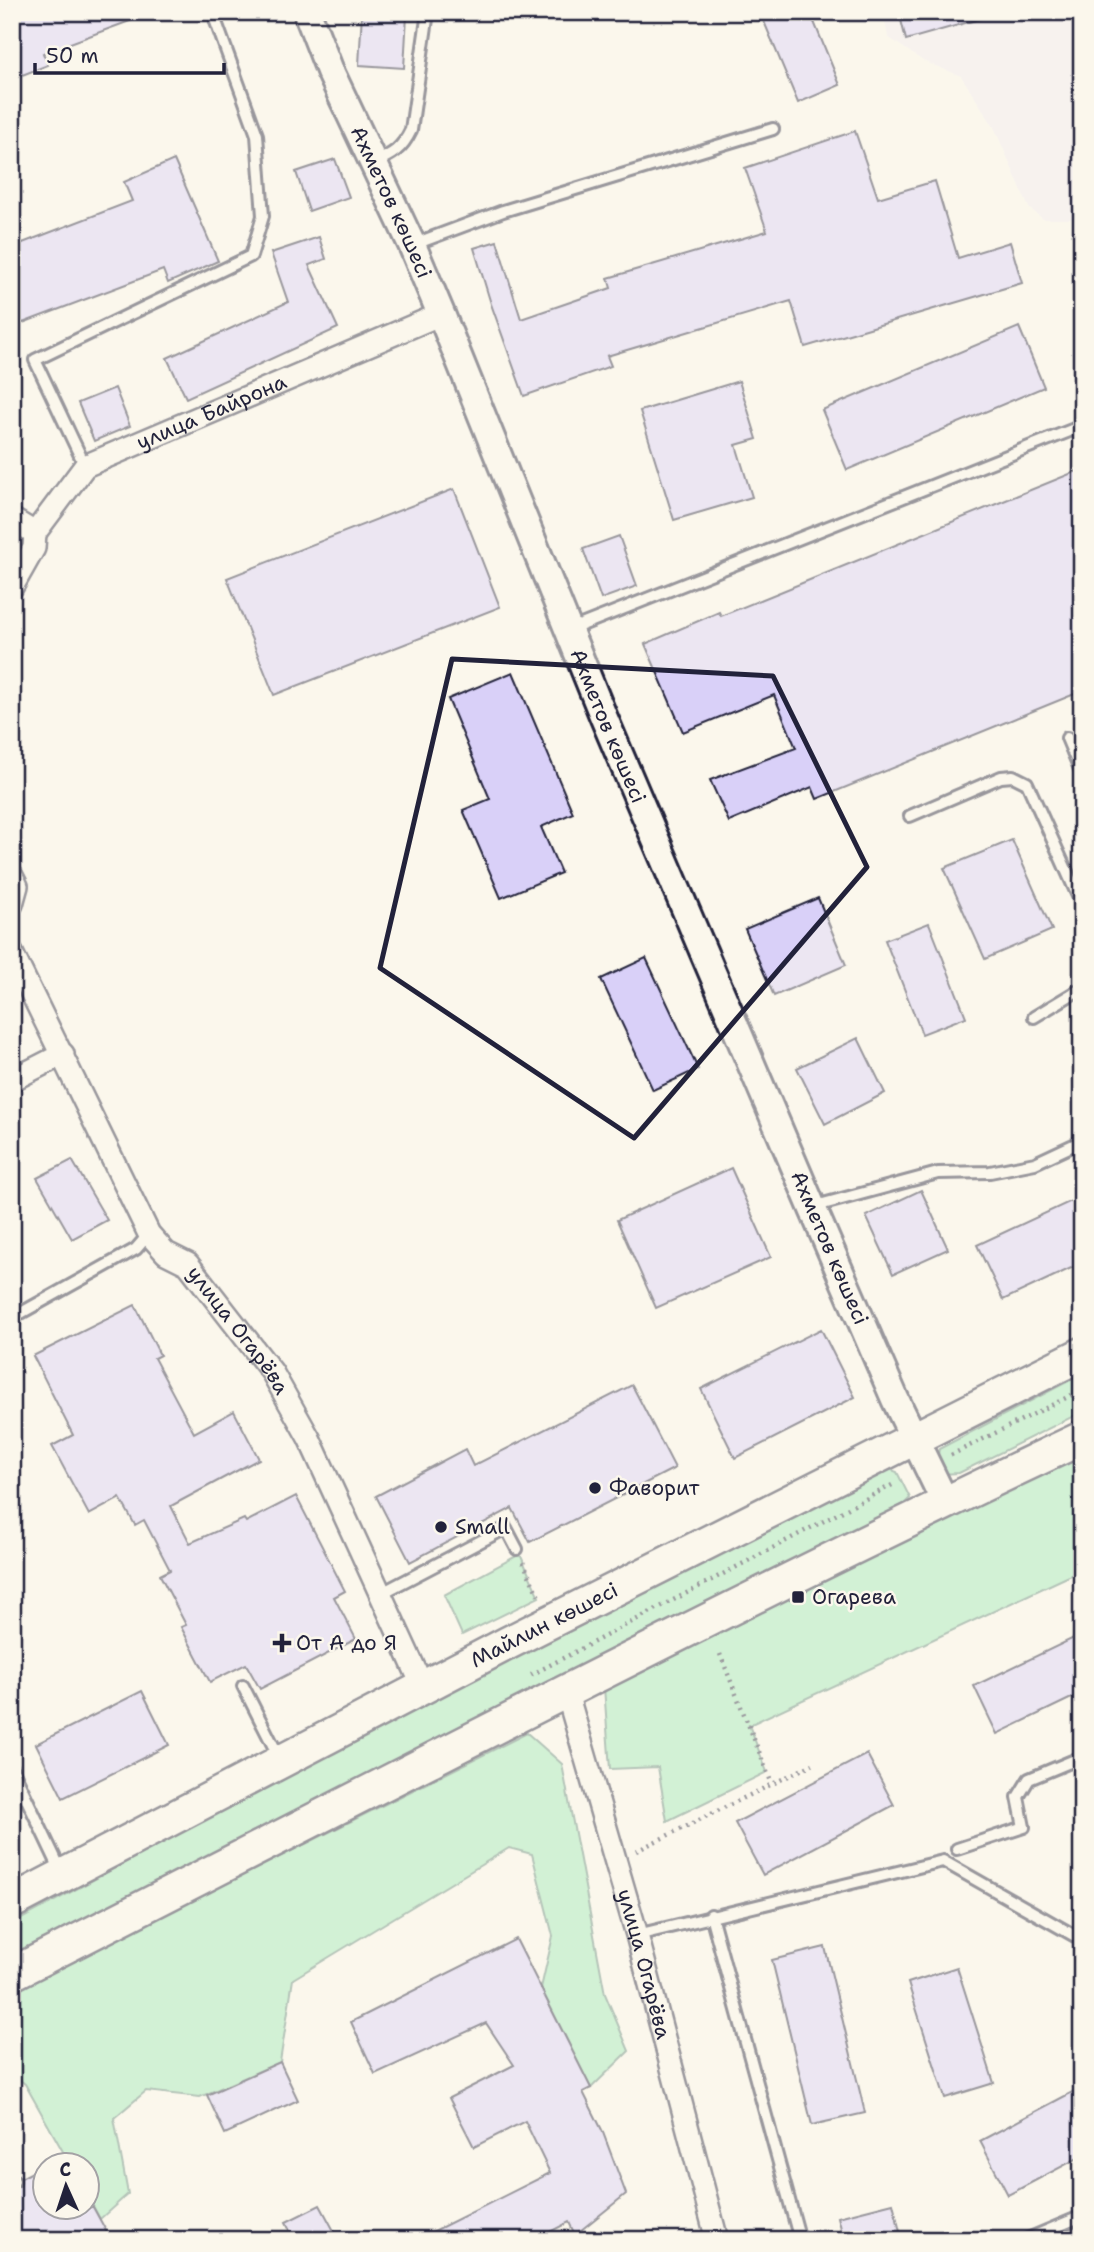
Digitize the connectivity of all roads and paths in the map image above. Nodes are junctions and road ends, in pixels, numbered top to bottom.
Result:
1 (307, 12) edge
2 (428, 12) edge
3 (216, 22) dead end
4 (773, 129) dead end
5 (373, 163) junction
6 (412, 245) junction
7 (441, 314) junction
8 (1082, 426) edge
9 (85, 466) junction
10 (12, 519) edge
11 (35, 533) junction
12 (12, 587) edge
13 (569, 630) junction
14 (1067, 738) dead end
15 (1082, 774) edge
16 (911, 816) dead end
17 (12, 876) edge
18 (12, 904) edge
19 (1082, 905) edge
20 (12, 953) edge
21 (1082, 988) edge
22 (1034, 1017) dead end
23 (63, 1054) junction
24 (12, 1080) edge
25 (1082, 1141) edge
26 (812, 1207) junction
27 (149, 1234) junction
28 (12, 1318) edge
29 (1082, 1354) edge
30 (1082, 1390) edge
31 (914, 1437) junction
32 (1082, 1437) edge
33 (947, 1457) dead end
34 (896, 1483) dead end
35 (945, 1502) junction
36 (517, 1549) joint
37 (380, 1594) junction
38 (539, 1597) dead end
39 (720, 1654) dead end
40 (524, 1678) dead end
41 (243, 1686) dead end
42 (423, 1687) junction
43 (566, 1690) junction
44 (1082, 1757) edge
45 (282, 1761) junction
46 (813, 1764) dead end
47 (12, 1768) edge
48 (772, 1784) junction
49 (957, 1849) dead end
50 (616, 1861) junction
51 (63, 1875) junction
52 (12, 1902) edge
53 (711, 1916) junction
54 (637, 1935) junction
55 (1082, 1940) edge
56 (12, 1974) edge
57 (1082, 2216) edge
58 (717, 2240) edge
59 (800, 2240) edge
60 (1025, 2240) edge

1 - 5 street, Ахметов көшесі
2 - 5 lane
3 - 9 lane
4 - 6 lane
5 - 6 street, Ахметов көшесі
6 - 7 street, Ахметов көшесі
7 - 9 street, улица Байрона
7 - 13 street, Ахметов көшесі
8 - 13 lane
9 - 11 street
10 - 11 street
11 - 12 street
13 - 26 street, Ахметов көшесі
14 - 15 lane
16 - 19 lane
17 - 18 street
20 - 23 street, улица Огарёва
21 - 22 lane
23 - 24 street
23 - 27 street, улица Огарёва
25 - 26 lane
26 - 31 street, Ахметов көшесі
27 - 28 lane
27 - 37 street, улица Огарёва
29 - 31 main road, Майлин көшесі
30 - 33 path
31 - 35 street, Ахметов көшесі
31 - 42 main road, Майлин көшесі
32 - 35 main road
34 - 40 path
35 - 43 main road
36 - 37 lane
36 - 38 path
37 - 42 street, улица Огарёва
39 - 48 path
41 - 45 lane
42 - 45 main road, Майлин көшесі
43 - 50 street, улица Огарёва
43 - 56 main road
44 - 49 lane
45 - 51 main road, Майлин көшесі
46 - 48 path
47 - 51 lane
48 - 50 path
50 - 54 street, улица Огарёва
51 - 52 main road, Майлин көшесі
53 - 54 lane
53 - 55 lane
53 - 59 lane
54 - 58 street, улица Огарёва
57 - 60 lane

